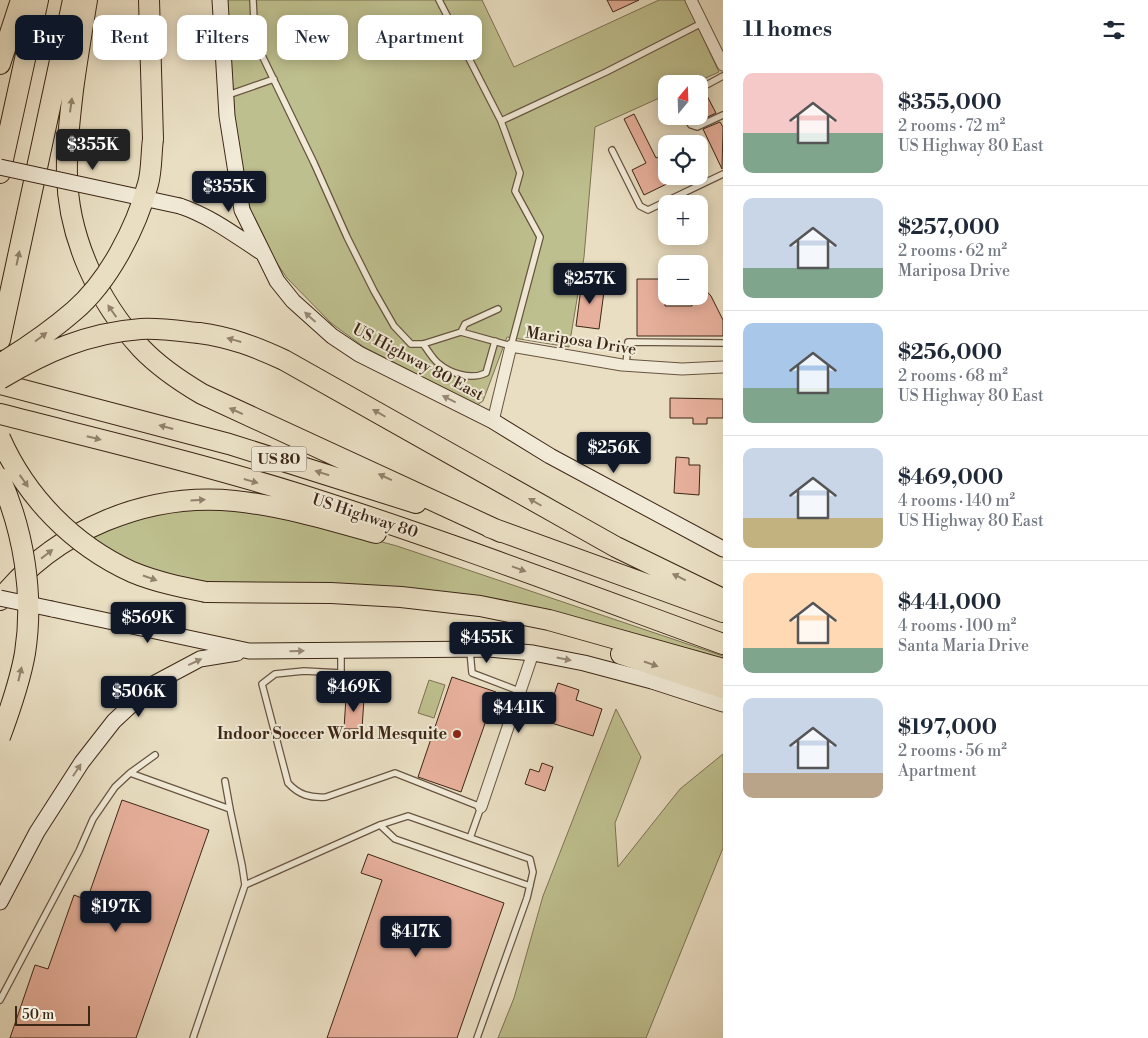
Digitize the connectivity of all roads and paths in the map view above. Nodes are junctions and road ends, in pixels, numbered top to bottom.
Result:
1 (21, 0) edge
2 (38, 0) edge
3 (73, 0) edge
4 (87, 0) edge
5 (148, 0) edge
6 (220, 0) edge
7 (253, 0) edge
8 (439, 0) edge
9 (691, 0) edge
10 (702, 22) junction
11 (0, 64) edge
12 (723, 65) edge
13 (723, 76) edge
14 (274, 79) junction
15 (708, 84) edge
16 (226, 96) junction
17 (723, 115) edge
18 (501, 121) junction
19 (708, 122) edge
20 (612, 150) dead end
21 (0, 167) edge
22 (0, 173) edge
23 (723, 174) edge
24 (262, 253) junction
25 (498, 309) dead end
26 (461, 332) junction
27 (0, 340) edge
28 (495, 341) junction
29 (423, 344) junction
30 (723, 344) edge
31 (510, 346) junction
32 (0, 364) edge
33 (626, 365) junction
34 (723, 367) edge
35 (0, 379) edge
36 (0, 384) edge
37 (0, 414) edge
38 (493, 421) junction
39 (0, 438) edge
40 (0, 478) edge
41 (501, 532) junction
42 (723, 549) edge
43 (473, 553) junction
44 (0, 599) edge
45 (723, 599) edge
46 (437, 602) junction
47 (723, 612) edge
48 (723, 644) edge
49 (470, 649) junction
50 (341, 650) junction
51 (249, 651) junction
52 (533, 652) junction
53 (723, 669) edge
54 (723, 688) edge
55 (519, 691) junction
56 (723, 704) edge
57 (0, 737) edge
58 (155, 755) dead end
59 (130, 773) junction
60 (225, 780) dead end
61 (481, 806) junction
62 (230, 809) junction
63 (380, 825) junction
64 (470, 838) junction
65 (244, 885) junction
66 (530, 886) junction
67 (0, 902) edge
68 (0, 1000) edge
69 (192, 1038) edge
70 (477, 1038) edge

1 - 11 highway
2 - 22 highway
27 -> 3 highway
41 -> 4 highway
32 -> 5 highway, bridge
6 - 16 main road
7 - 14 lane
8 - 18 lane
9 - 10 street
10 - 12 street
10 - 18 lane
13 - 15 lane
14 - 16 lane
14 - 29 lane
16 - 24 main road
17 - 19 lane
18 - 31 lane
20 - 23 lane
21 - 24 main road, US Highway 80 East, bridge
38 -> 24 main road, US Highway 80 East
25 - 26 lane
26 - 28 lane
26 - 29 lane
28 - 29 lane
28 - 31 lane
30 - 33 lane
31 - 33 street, Mariposa Drive
31 - 38 street, Mariposa Drive
33 - 34 street, Mariposa Drive
45 -> 35 highway, bridge
41 -> 36 highway, US Highway 80 / US 80
37 -> 43 highway, US Highway 80 / US 80
38 - 42 main road, US Highway 80 East
39 -> 46 highway, bridge
57 -> 40 highway, bridge
41 - 47 highway, US Highway 80 / US 80
44 -> 43 highway
43 -> 48 highway, US Highway 80 / US 80
44 - 51 main road, bridge
46 - 53 highway
46 -> 54 highway
49 - 50 main road
49 - 52 main road
49 - 55 lane
51 -> 50 main road
50 - 61 lane
67 -> 51 main road
52 - 55 street
52 -> 56 main road
55 - 61 street
58 - 59 lane
59 - 62 lane
59 - 68 lane
60 - 62 lane
61 - 64 lane
62 - 65 lane
63 - 64 lane
63 - 65 lane
63 - 66 lane
64 - 66 lane
65 - 69 lane
66 - 70 lane

